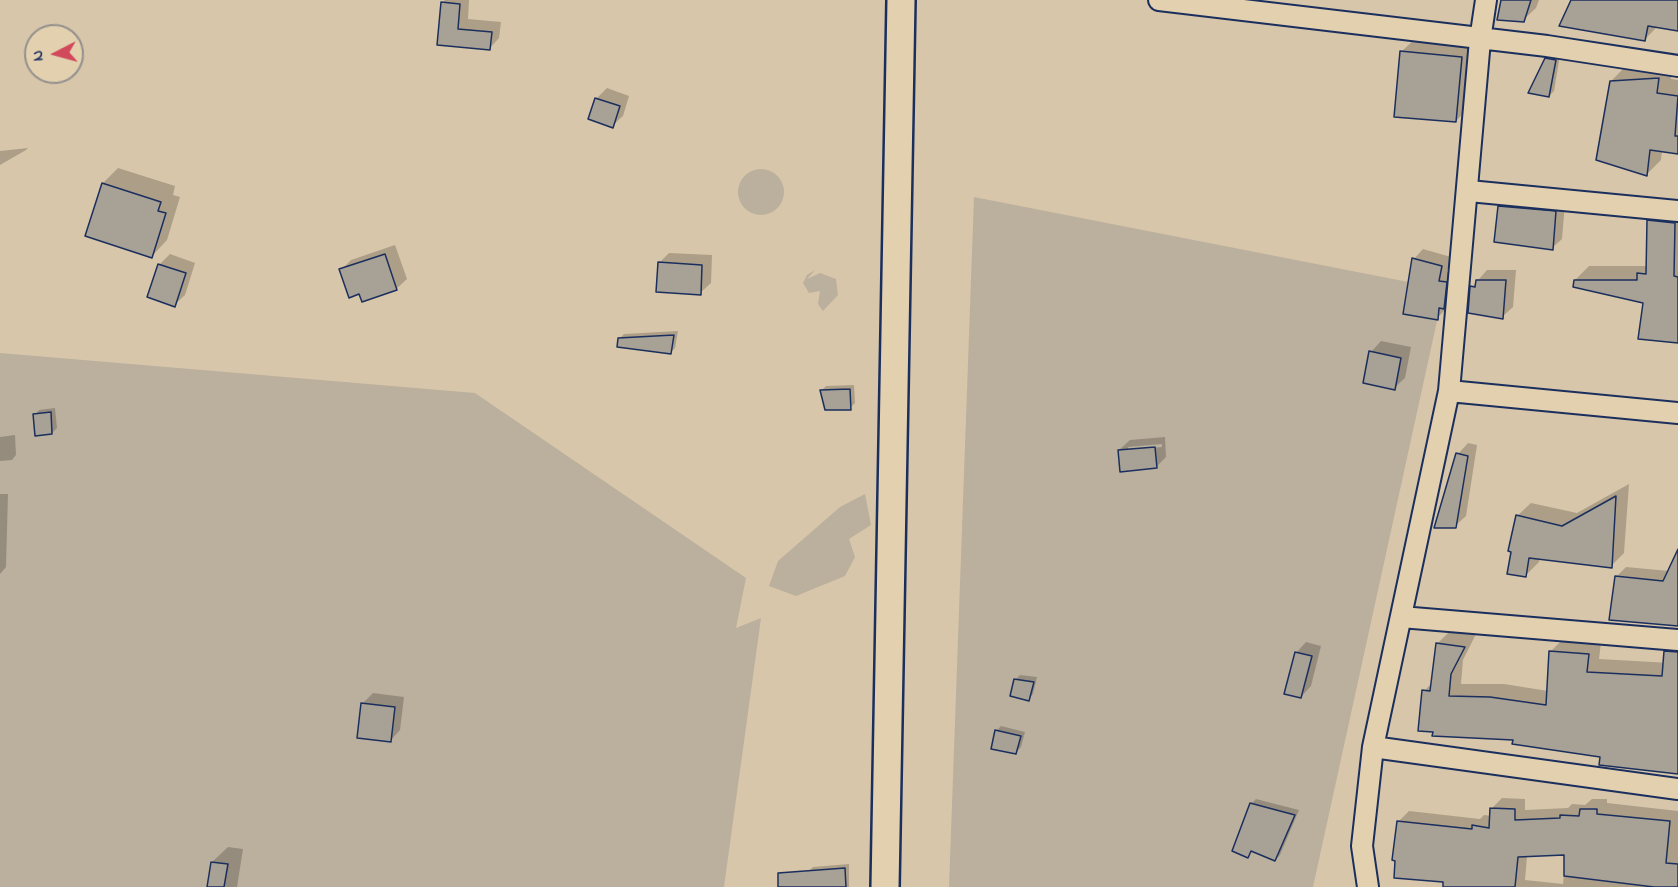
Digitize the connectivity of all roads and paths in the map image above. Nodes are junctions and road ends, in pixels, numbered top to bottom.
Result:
1 (901, 0) edge
2 (1159, 0) edge
3 (1486, 0) edge
4 (1480, 40) junction
5 (1678, 66) edge
6 (1468, 191) junction
7 (1678, 211) edge
8 (1449, 391) junction
9 (1678, 413) edge
10 (1401, 618) junction
11 (1678, 640) edge
12 (1373, 747) junction
13 (1678, 789) edge
14 (1364, 886) edge
15 (885, 887) edge

1 - 15 street
2 - 4 street
3 - 4 street
4 - 5 street
4 - 6 street
6 - 7 street
6 - 8 street
8 - 9 street
8 - 10 street
10 - 11 street
10 - 12 street
12 - 13 street
12 - 14 street

